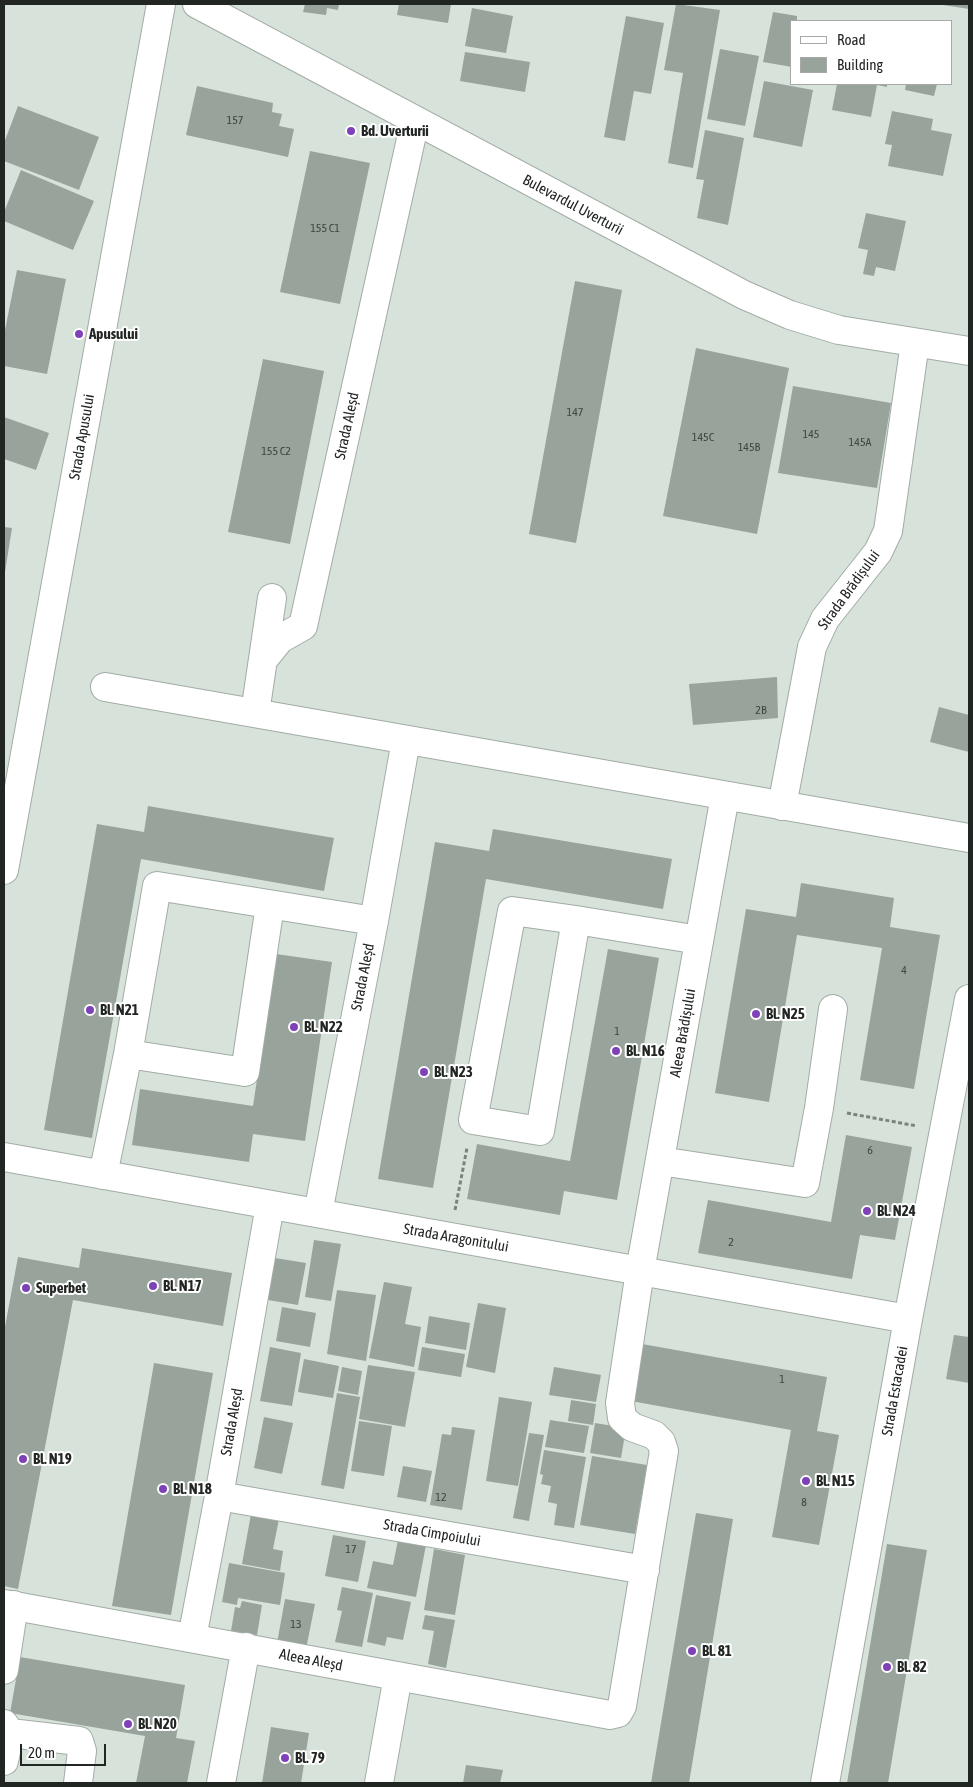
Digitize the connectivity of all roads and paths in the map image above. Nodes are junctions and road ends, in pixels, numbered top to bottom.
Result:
1 (161, 4) edge
2 (197, 4) edge
3 (415, 121) junction
4 (915, 343) junction
5 (969, 352) edge
6 (272, 598) dead end
7 (263, 660) junction
8 (105, 687) dead end
9 (255, 713) junction
10 (406, 740) junction
11 (725, 796) junction
12 (782, 806) junction
13 (969, 838) edge
14 (4, 870) edge
15 (270, 905) junction
16 (576, 920) junction
17 (374, 921) junction
18 (699, 940) junction
19 (969, 999) edge
20 (833, 1009) dead end
21 (128, 1054) junction
22 (819, 1108) junction
23 (473, 1120) junction
24 (944, 1132) junction
25 (4, 1157) edge
26 (660, 1161) junction
27 (103, 1175) junction
28 (270, 1205) junction
29 (318, 1213) junction
30 (450, 1237) junction
31 (640, 1271) junction
32 (908, 1319) junction
33 (219, 1496) junction
34 (645, 1570) junction
35 (9, 1604) edge
36 (192, 1638) junction
37 (246, 1648) junction
38 (4, 1670) edge
39 (398, 1676) junction
40 (7, 1729) edge
41 (4, 1761) edge
42 (78, 1783) edge
43 (221, 1783) edge
44 (379, 1783) edge
45 (825, 1783) edge

1 - 14 street, Strada Apusului
2 - 3 street, Bulevardul Uverturii
3 - 4 street, Bulevardul Uverturii
3 - 7 street, Strada Aleșd
4 - 5 street, Bulevardul Uverturii
4 - 12 street, Strada Brădișului
6 - 7 street
7 - 9 street
8 - 9 street
9 - 10 street
10 - 11 street
10 - 17 street, Strada Aleșd
11 - 12 street
11 - 18 street, Aleea Brădișului
12 - 13 street
15 - 17 street
15 - 21 street
15 - 21 street
16 - 18 street
16 - 23 street
16 - 23 street
17 - 29 street, Strada Aleșd
18 - 26 street, Aleea Brădișului
19 - 24 street, Strada Estacadei
20 - 22 street
21 - 27 street
22 - 24 path
22 - 26 street
23 - 30 path
24 - 32 street, Strada Estacadei
25 - 27 street, Strada Aragonitului
26 - 31 street, Aleea Brădișului
27 - 28 street, Strada Aragonitului
28 - 29 street, Strada Aragonitului
28 - 33 street, Strada Aleșd
29 - 30 street, Strada Aragonitului
30 - 31 street, Strada Aragonitului
31 - 32 street, Strada Aragonitului
31 - 34 street, Aleea Brădișului
32 - 45 street, Strada Estacadei
33 - 34 street, Strada Cimpoiului
33 - 36 street, Strada Aleșd
34 - 39 street, Aleea Aleșd
35 - 36 street, Aleea Aleșd
35 - 38 street
36 - 37 street, Aleea Aleșd
37 - 39 street, Aleea Aleșd
37 - 43 street
39 - 44 street
40 - 41 street
40 - 42 street

